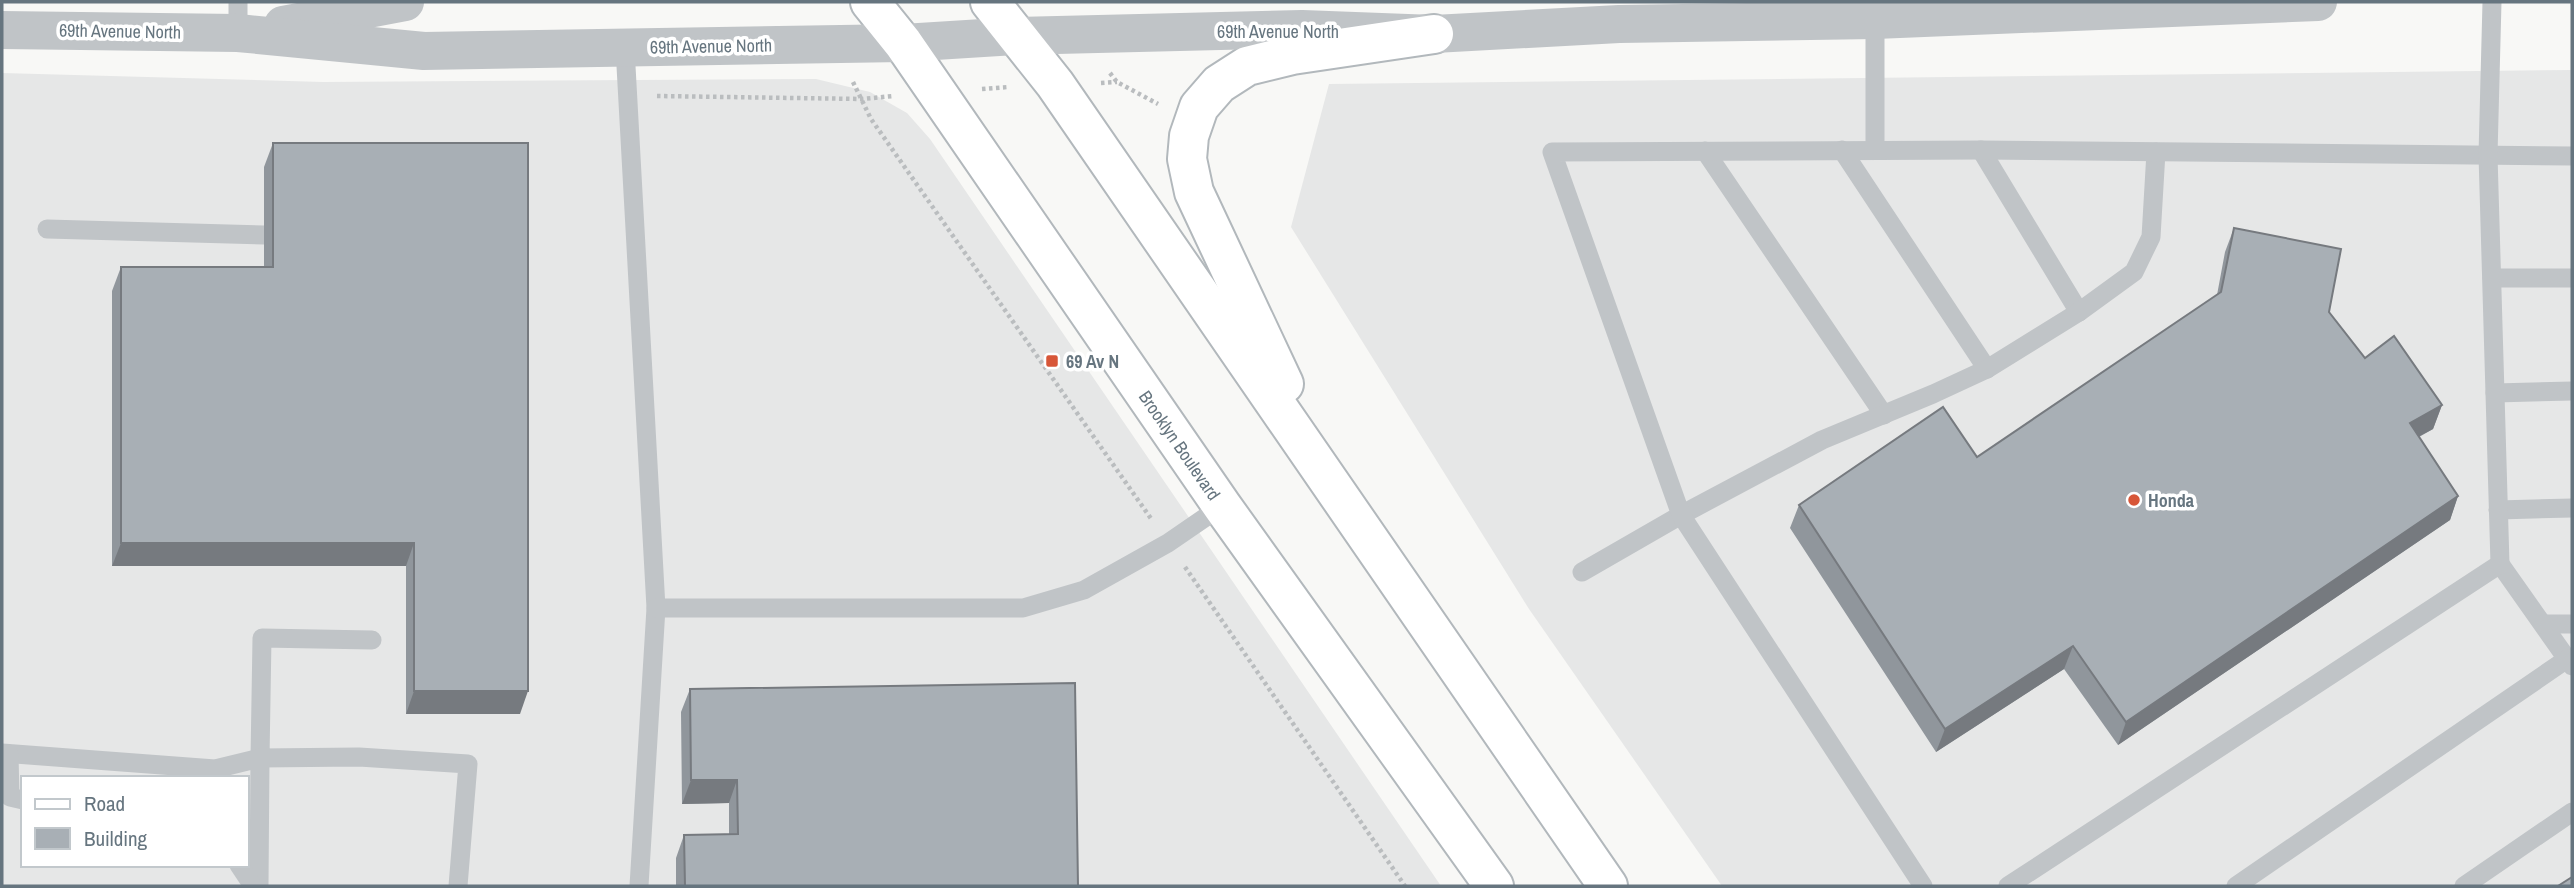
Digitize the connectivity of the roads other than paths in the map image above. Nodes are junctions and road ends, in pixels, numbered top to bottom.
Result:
1 (405, 2) edge
2 (870, 2) edge
3 (990, 2) edge
4 (2318, 2) edge
5 (2492, 2) edge
6 (1618, 13) edge
7 (238, 17) edge
8 (1875, 20) junction
9 (2, 30) edge
10 (1434, 34) junction
11 (1015, 36) junction
12 (903, 43) junction
13 (625, 48) junction
14 (1842, 150) junction
15 (1875, 150) junction
16 (1981, 150) junction
17 (1705, 151) junction
18 (2156, 152) junction
19 (2488, 155) junction
20 (2572, 156) edge
21 (47, 229) dead end
22 (264, 235) dead end
23 (2492, 278) junction
24 (2572, 278) edge
25 (2079, 312) junction
26 (1987, 369) junction
27 (2572, 391) edge
28 (2495, 393) junction
29 (1884, 415) junction
30 (1326, 475) junction
31 (1222, 506) junction
32 (2572, 508) edge
33 (2498, 510) junction
34 (1681, 515) junction
35 (2500, 564) junction
36 (1582, 572) dead end
37 (656, 608) junction
38 (2543, 624) junction
39 (2572, 624) edge
40 (372, 640) dead end
41 (2570, 662) edge
42 (6, 753) edge
43 (260, 758) junction
44 (21, 800) edge
45 (2572, 812) edge
46 (240, 867) edge
47 (253, 886) edge
48 (259, 886) edge
49 (458, 886) edge
50 (639, 886) edge
51 (1494, 886) edge
52 (1608, 886) edge
53 (1923, 886) edge
54 (2008, 886) edge
55 (2236, 886) edge
56 (2464, 886) edge

1 - 7 street, 69th Avenue North
2 - 12 main road, Brooklyn Boulevard
3 - 11 main road
4 - 8 street, 69th Avenue North
5 - 19 lane
6 - 8 street, 69th Avenue North
6 - 10 street, 69th Avenue North
7 - 9 street, 69th Avenue North
7 - 13 street, 69th Avenue North
8 - 15 lane
10 - 11 street, 69th Avenue North
10 - 30 main road
11 - 12 street, 69th Avenue North
11 - 30 main road
12 - 13 street, 69th Avenue North
12 - 31 main road, Brooklyn Boulevard
13 - 37 lane
14 - 15 lane
14 - 17 lane
14 - 26 lane
15 - 16 lane
16 - 18 lane
16 - 25 lane
17 - 29 lane
17 - 34 lane
18 - 19 lane
18 - 25 lane
19 - 20 lane
19 - 23 lane
21 - 22 lane
23 - 24 lane
23 - 28 lane
25 - 26 lane
26 - 29 lane
27 - 28 lane
28 - 33 lane
29 - 34 lane
30 - 52 main road
31 - 37 lane
31 - 51 main road, Brooklyn Boulevard
32 - 33 lane
33 - 35 lane
34 - 36 lane
34 - 53 lane
35 - 38 lane
35 - 54 lane
37 - 50 lane
38 - 39 lane
38 - 41 lane
40 - 43 lane
41 - 55 lane
42 - 43 lane
42 - 44 lane
43 - 48 lane
43 - 49 lane
45 - 56 lane
46 - 47 lane

